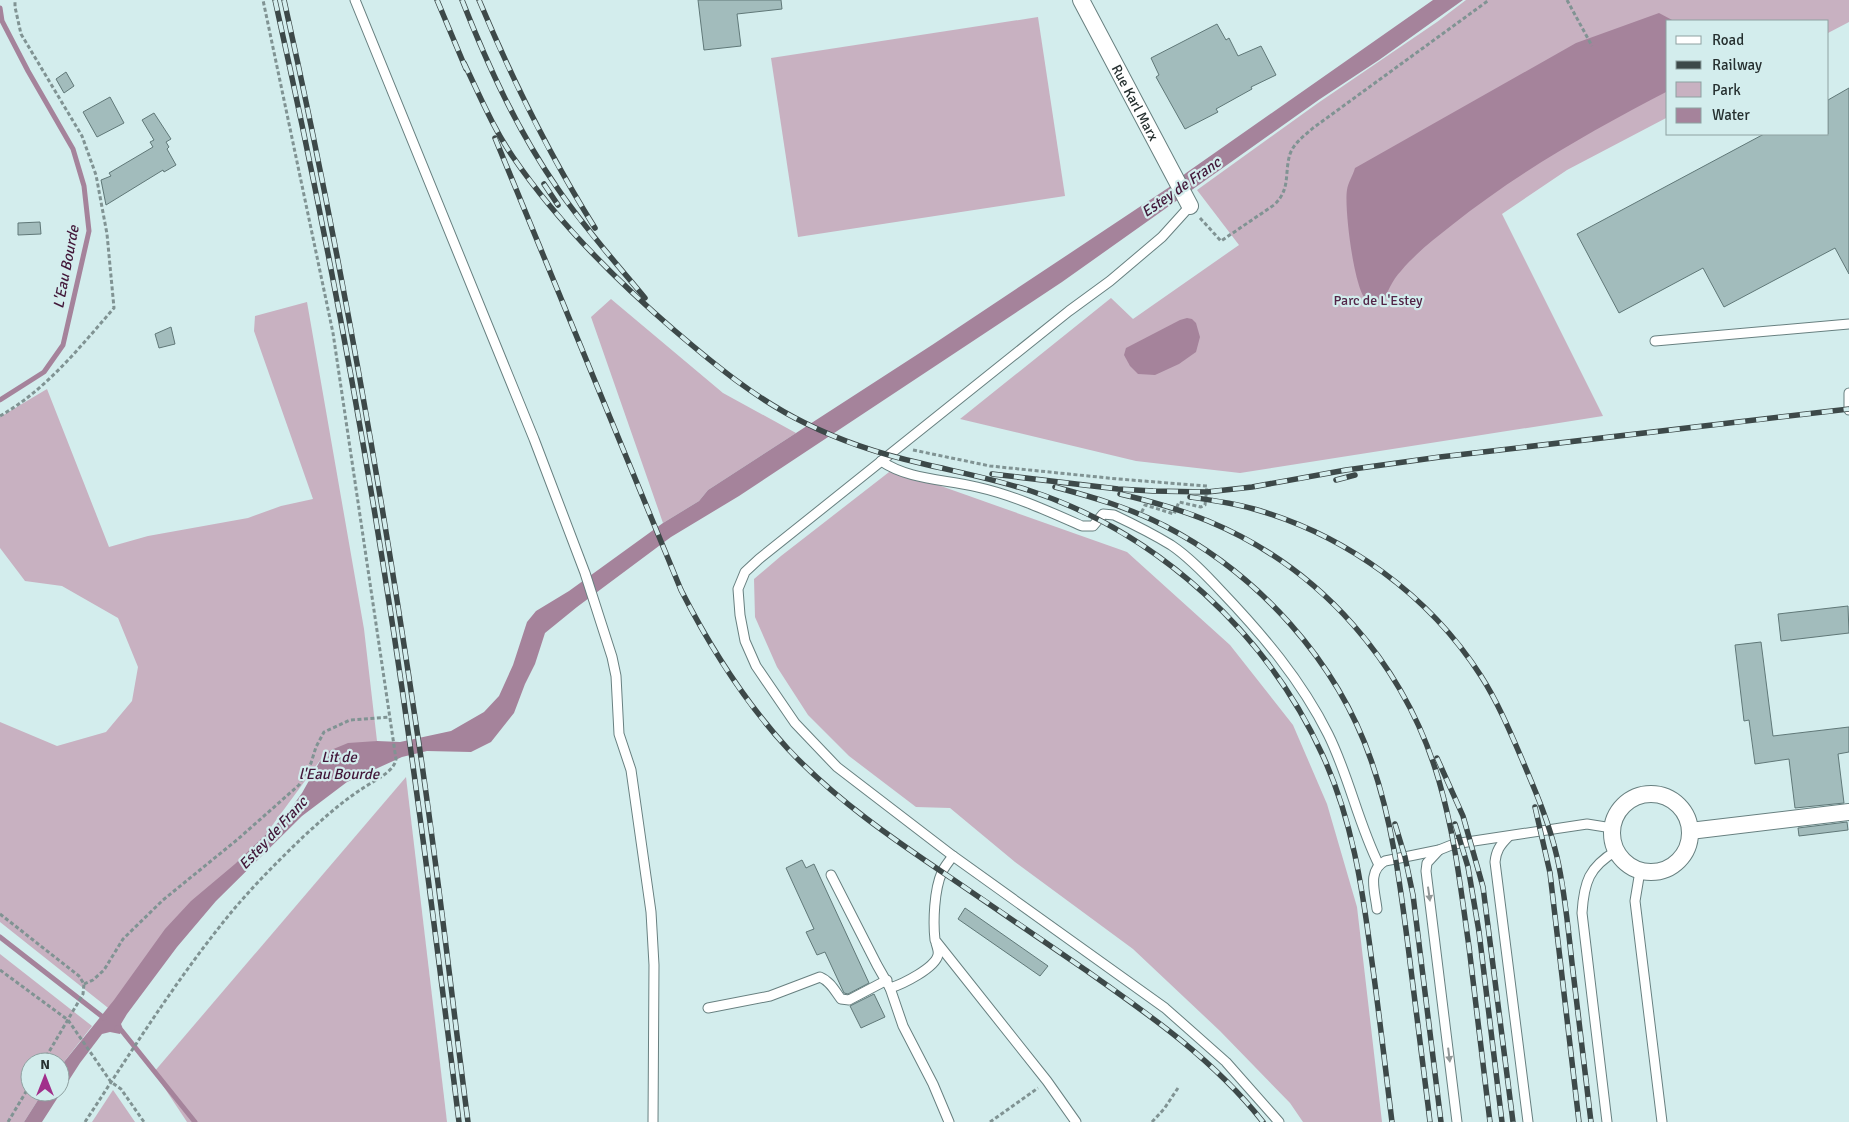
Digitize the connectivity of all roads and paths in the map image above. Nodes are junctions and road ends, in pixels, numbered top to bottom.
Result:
1 (15, 0) edge
2 (263, 0) edge
3 (355, 0) edge
4 (1081, 0) edge
5 (1489, 0) edge
6 (1567, 0) edge
7 (1592, 46) dead end
8 (1187, 201) junction
9 (1849, 324) edge
10 (1655, 341) dead end
11 (1849, 392) edge
12 (1849, 410) edge
13 (0, 416) edge
14 (900, 446) junction
15 (881, 461) junction
16 (1136, 526) junction
17 (390, 716) junction
18 (1849, 812) edge
19 (1612, 828) junction
20 (1690, 831) junction
21 (1508, 837) junction
22 (1439, 850) junction
23 (1616, 851) junction
24 (953, 856) junction
25 (1380, 864) junction
26 (1640, 871) junction
27 (831, 876) dead end
28 (1376, 909) dead end
29 (0, 914) edge
30 (935, 940) junction
31 (0, 970) edge
32 (84, 984) junction
33 (889, 984) junction
34 (708, 1008) dead end
35 (68, 1020) junction
36 (49, 1052) edge
37 (1047, 1081) junction
38 (111, 1082) junction
39 (1178, 1088) dead end
40 (20, 1102) edge
41 (8, 1122) edge
42 (85, 1122) edge
43 (144, 1122) edge
44 (653, 1122) edge
45 (949, 1122) edge
46 (990, 1122) edge
47 (1076, 1122) edge
48 (1152, 1122) edge
49 (1279, 1122) edge
50 (1457, 1122) edge
51 (1528, 1122) edge
52 (1607, 1122) edge
53 (1662, 1122) edge

1 - 13 path
2 - 17 path
3 - 44 lane
4 - 8 street, Rue Karl Marx
5 - 8 path
6 - 7 path
8 - 14 lane
9 - 10 lane
11 - 12 lane
14 - 15 lane
14 - 16 path
15 - 16 lane
15 - 24 lane
16 - 25 lane
17 - 32 path
17 - 38 path
18 - 20 street
19 - 20 street
19 - 21 lane
19 - 23 street
20 - 26 street
21 - 22 lane
21 - 51 lane
22 - 25 lane
22 -> 50 lane
23 - 26 street
23 - 52 lane
24 - 30 lane
24 - 49 lane
25 - 28 lane
26 - 53 lane
27 - 33 lane
29 - 32 path
30 - 33 lane
30 - 37 lane
31 - 35 path
32 - 35 path
33 - 34 lane
33 - 45 lane
35 - 36 path
35 - 38 path
37 - 46 path
37 - 47 lane
38 - 42 path
38 - 43 path
39 - 48 path
40 - 41 path

